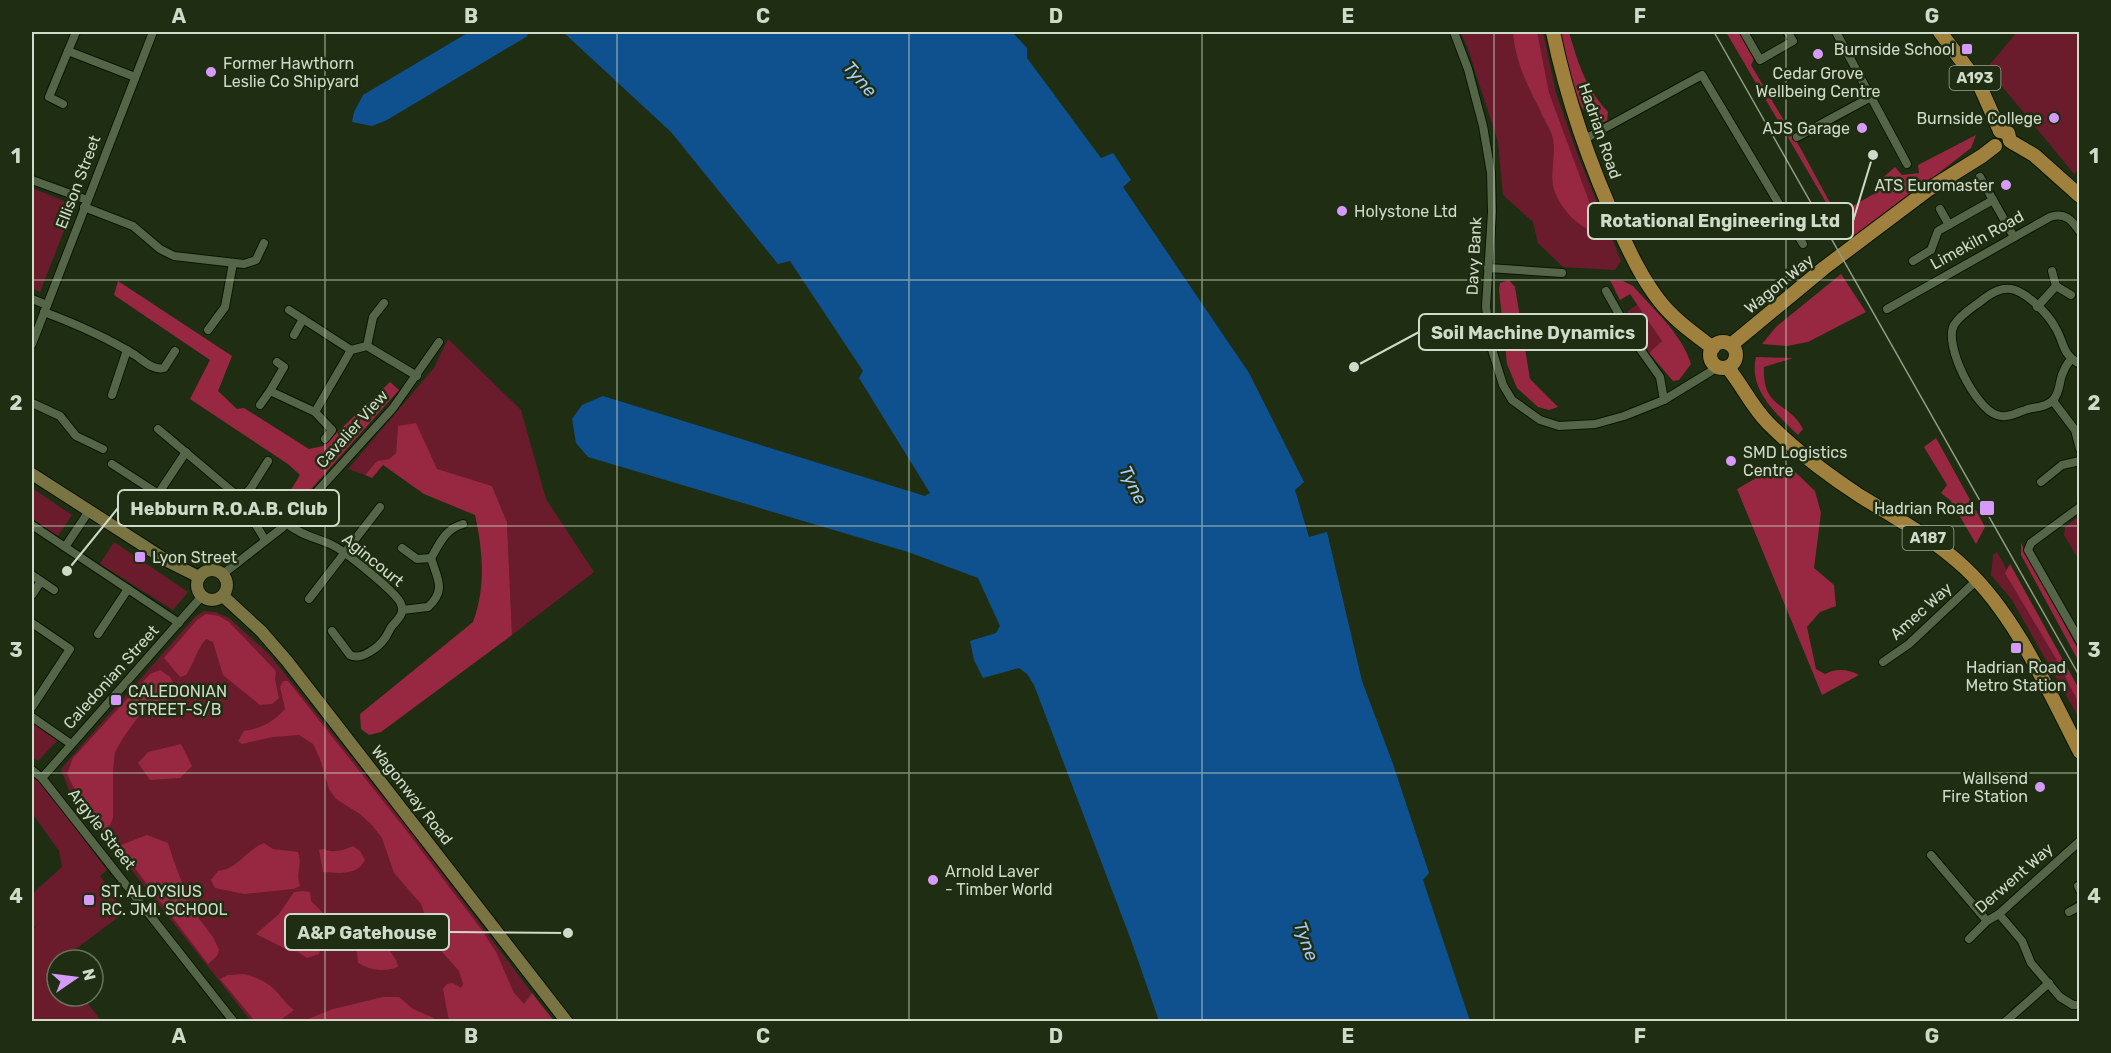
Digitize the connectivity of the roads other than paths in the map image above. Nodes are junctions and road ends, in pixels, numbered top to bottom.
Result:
1 (76, 32) edge
2 (153, 32) edge
3 (1454, 32) edge
4 (1553, 32) edge
5 (1744, 32) edge
6 (1790, 32) edge
7 (1836, 32) edge
8 (1940, 32) edge
9 (68, 51) junction
10 (135, 77) junction
11 (1871, 97) junction
12 (63, 104) dead end
13 (2000, 131) junction
14 (1797, 137) dead end
15 (1583, 140) junction
16 (2010, 141) junction
17 (1995, 146) junction
18 (1907, 164) dead end
19 (1980, 177) dead end
20 (32, 180) edge
21 (2079, 196) edge
22 (1993, 200) junction
23 (86, 203) junction
24 (1940, 209) dead end
25 (1948, 225) junction
26 (2079, 232) edge
27 (2014, 237) junction
28 (264, 243) dead end
29 (1803, 244) dead end
30 (1913, 261) dead end
31 (233, 263) junction
32 (1488, 268) junction
33 (2052, 271) dead end
34 (1562, 273) dead end
35 (2056, 286) junction
36 (1606, 291) dead end
37 (2071, 295) dead end
38 (32, 299) edge
39 (384, 303) dead end
40 (1626, 304) dead end
41 (2037, 307) junction
42 (45, 308) junction
43 (1616, 309) junction
44 (1887, 309) dead end
45 (289, 310) dead end
46 (303, 319) junction
47 (208, 330) dead end
48 (294, 335) dead end
49 (439, 342) dead end
50 (32, 344) edge
51 (1731, 345) junction
52 (368, 346) junction
53 (1713, 348) junction
54 (127, 350) junction
55 (351, 350) junction
56 (175, 351) dead end
57 (2071, 358) junction
58 (277, 362) dead end
59 (2079, 364) edge
60 (1723, 367) junction
61 (417, 376) junction
62 (270, 392) junction
63 (112, 395) dead end
64 (1664, 400) junction
65 (2053, 401) junction
66 (32, 403) edge
67 (260, 405) dead end
68 (315, 412) junction
69 (158, 429) dead end
70 (325, 440) dead end
71 (103, 449) dead end
72 (2079, 449) edge
73 (186, 452) junction
74 (268, 461) dead end
75 (2079, 461) edge
76 (112, 464) dead end
77 (32, 474) edge
78 (2041, 482) dead end
79 (158, 494) junction
80 (241, 499) junction
81 (380, 507) dead end
82 (2079, 507) edge
83 (89, 511) junction
84 (197, 519) dead end
85 (286, 523) junction
86 (32, 525) edge
87 (463, 525) dead end
88 (265, 540) junction
89 (65, 547) junction
90 (402, 548) dead end
91 (344, 552) junction
92 (431, 558) junction
93 (223, 574) junction
94 (32, 575) edge
95 (199, 577) junction
96 (1977, 580) junction
97 (41, 581) junction
98 (128, 589) junction
99 (54, 590) dead end
100 (32, 595) edge
101 (202, 596) junction
102 (223, 596) junction
103 (309, 599) dead end
104 (402, 610) junction
105 (32, 623) edge
106 (178, 623) junction
107 (332, 631) dead end
108 (98, 634) dead end
109 (2079, 641) edge
110 (1883, 662) dead end
111 (32, 706) edge
112 (32, 717) edge
113 (71, 744) junction
114 (2079, 752) edge
115 (32, 770) edge
116 (42, 778) junction
117 (2079, 840) edge
118 (1931, 855) dead end
119 (2079, 906) edge
120 (2069, 912) dead end
121 (1999, 914) junction
122 (1987, 921) junction
123 (1969, 939) dead end
124 (2049, 983) junction
125 (2079, 1005) edge
126 (234, 1022) edge
127 (567, 1022) edge
128 (2005, 1022) edge

1 - 9 street
2 - 10 street, Ellison Street
3 - 32 street, Davy Bank
4 - 15 main road, Hadrian Road
5 - 6 street
7 - 11 street
8 - 13 main road, A193
9 - 10 street
9 - 12 street
10 - 23 street, Ellison Street
11 - 14 street
11 - 18 street
13 - 16 main road
13 - 17 main road
15 - 29 street
15 - 53 main road, Hadrian Road
16 - 17 main road
16 - 21 main road
17 - 51 main road, Wagon Way
19 - 22 street
20 - 23 street
22 - 25 street
22 - 27 street
23 - 31 street
23 - 42 street, Ellison Street
24 - 25 street
25 - 30 street
26 - 27 street, Limekiln Road
27 - 44 street, Limekiln Road
28 - 31 street
31 - 47 street
32 - 34 street
32 - 64 street, Davy Bank
33 - 35 street
35 - 37 street
35 - 41 street
36 - 43 street
38 - 42 street
39 - 52 street
40 - 43 street
41 - 57 street
41 - 65 street
42 - 50 street, Ellison Street
42 - 54 street
43 - 64 street
45 - 46 street
46 - 48 street
46 - 55 street
49 - 61 street, Cavalier View
51 - 53 main road
51 - 60 main road
52 - 55 street
52 - 61 street
53 - 60 main road
54 - 56 street
54 - 63 street
55 - 68 street
57 - 59 street
57 - 65 street
58 - 62 street
60 - 64 street, Davy Bank
60 - 96 main road, A187
61 - 85 street, Cavalier View
62 - 67 street
62 - 68 street
65 - 72 street
66 - 71 street
68 - 70 street
69 - 73 street
73 - 79 street
73 - 80 street
74 - 80 street
75 - 78 street
76 - 79 street
77 - 83 main road
79 - 84 street
80 - 88 street
81 - 91 street
82 - 109 street
83 - 89 street
83 - 95 main road
85 - 88 street, Cavalier View
85 - 91 street, Agincourt
86 - 89 street
87 - 92 street
88 - 93 street, Cavalier View
89 - 98 street
90 - 92 street, Agincourt
91 - 103 street
91 - 104 street, Agincourt
92 - 104 street, Agincourt
93 - 95 main road
93 - 102 main road
94 - 97 street
95 - 101 main road
96 - 110 street, Amec Way
96 - 114 main road, A187
97 - 99 street
97 - 100 street
98 - 106 street
98 - 108 street
101 - 102 main road
101 - 106 street, Caledonian Street
102 - 127 main road, Wagonway Road
104 - 107 street, Agincourt
105 - 111 street
106 - 113 street, Caledonian Street
112 - 113 street
113 - 116 street, Caledonian Street
115 - 116 street, Argyle Street
116 - 126 street, Argyle Street
117 - 121 street, Derwent Way
118 - 122 street
119 - 120 street
121 - 122 street, Derwent Way
121 - 124 street
122 - 123 street, Derwent Way
124 - 125 street
124 - 128 street

